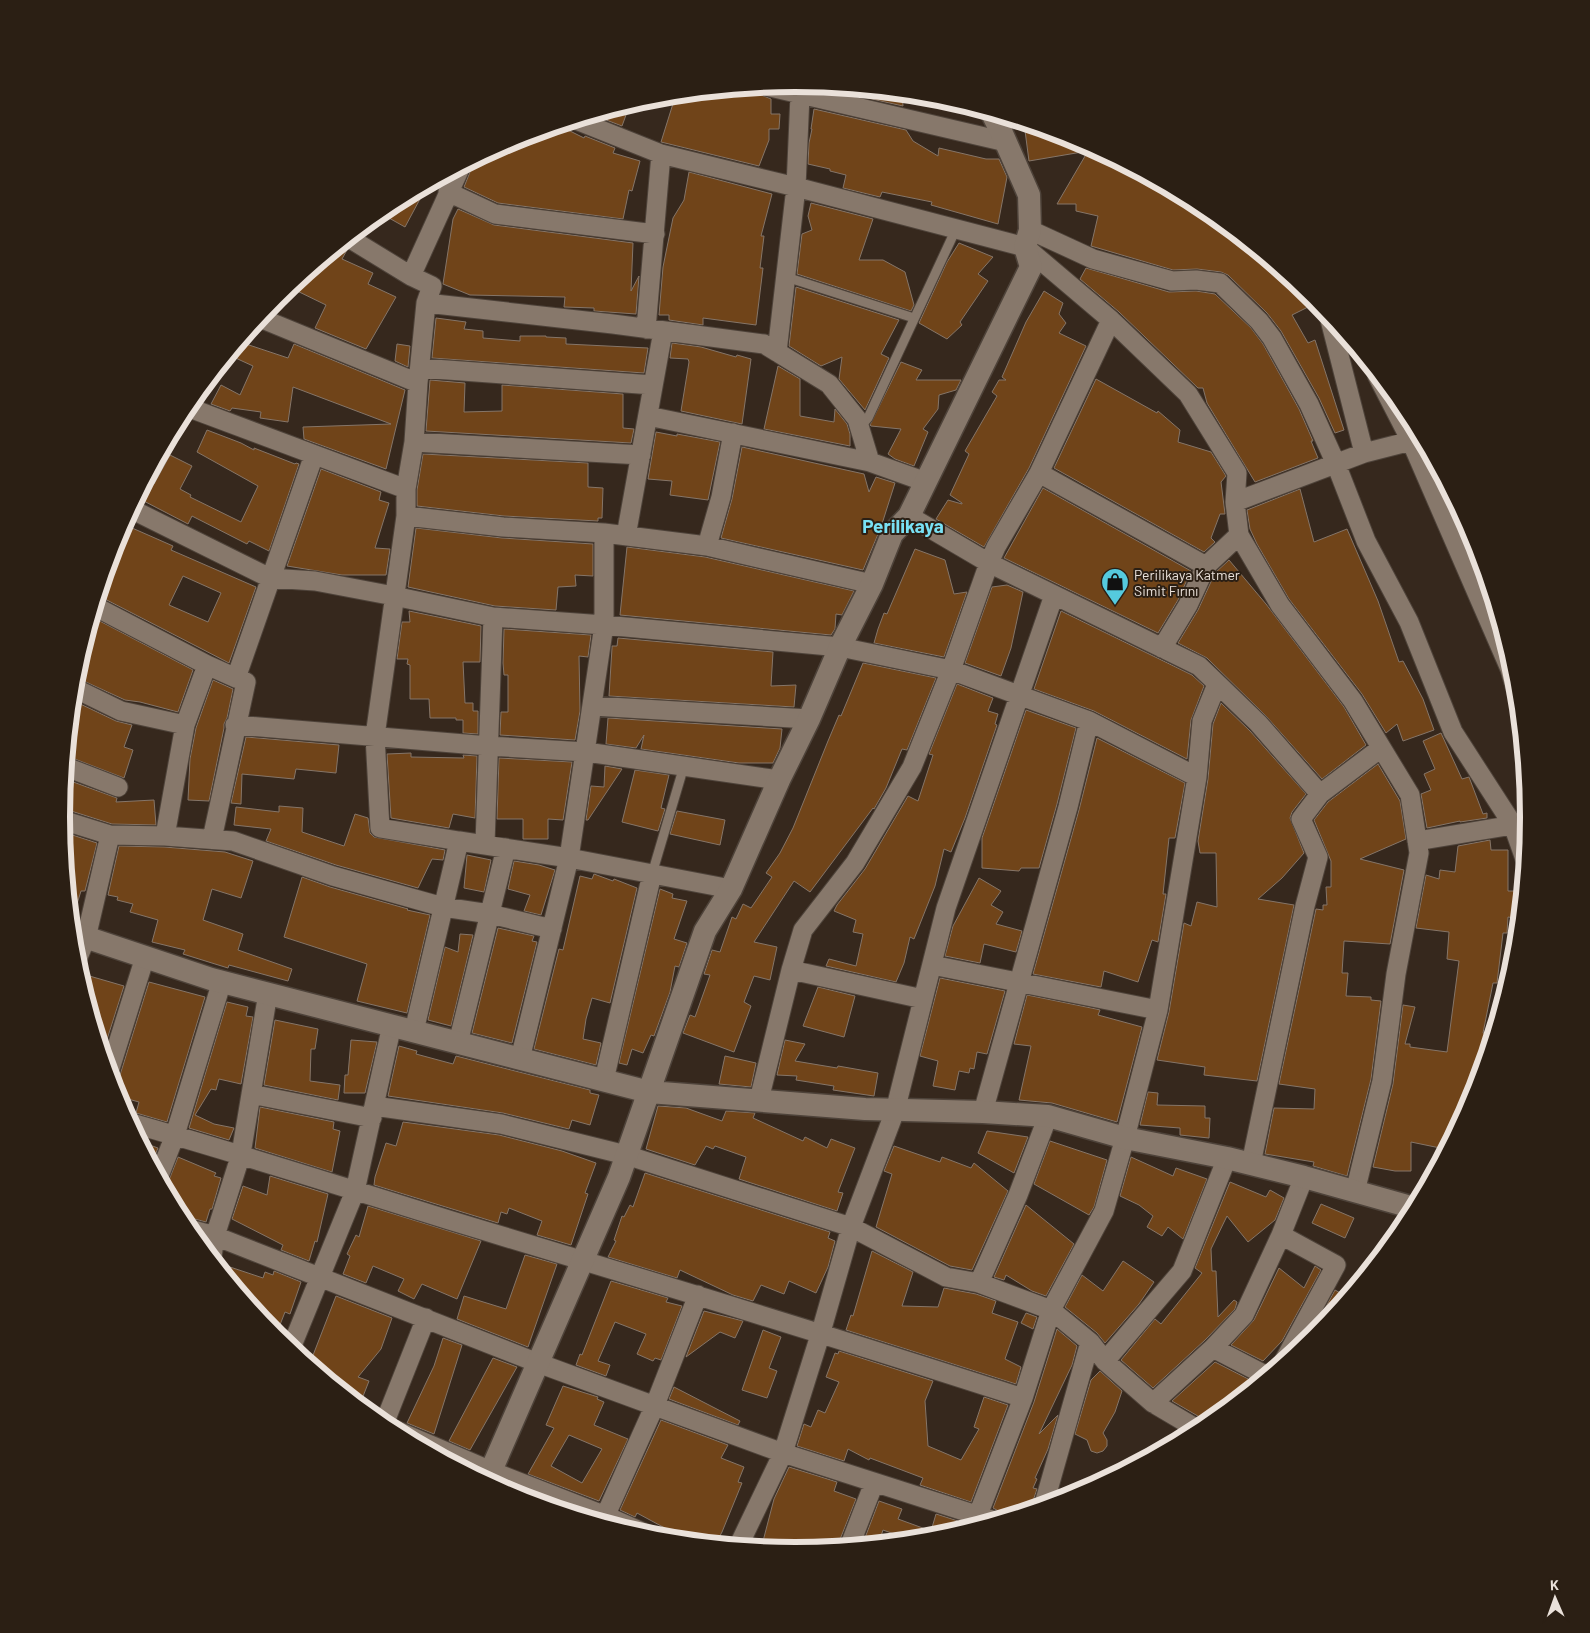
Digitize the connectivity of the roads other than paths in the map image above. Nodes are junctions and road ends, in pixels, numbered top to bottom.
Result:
1 (789, 92) edge
2 (800, 95) junction
3 (995, 120) edge
4 (586, 123) edge
5 (1006, 142) junction
6 (662, 154) junction
7 (456, 176) edge
8 (796, 187) junction
9 (448, 192) junction
10 (956, 229) junction
11 (655, 234) junction
12 (1028, 239) junction
13 (354, 241) edge
14 (411, 276) junction
15 (786, 278) junction
16 (426, 303) junction
17 (914, 318) junction
18 (267, 320) edge
19 (1111, 320) junction
20 (654, 330) junction
21 (1333, 330) edge
22 (777, 352) junction
23 (419, 376) junction
24 (653, 385) junction
25 (195, 410) edge
26 (1396, 411) edge
27 (648, 416) junction
28 (860, 428) junction
29 (733, 433) junction
30 (1411, 441) junction
31 (414, 442) junction
32 (1364, 454) junction
33 (314, 455) junction
34 (640, 455) junction
35 (870, 462) junction
36 (1336, 464) junction
37 (1039, 473) junction
38 (926, 482) junction
39 (406, 489) junction
40 (1235, 502) junction
41 (138, 512) edge
42 (406, 516) junction
43 (909, 516) junction
44 (604, 533) junction
45 (1239, 535) junction
46 (626, 536) junction
47 (707, 546) junction
48 (989, 563) junction
49 (1206, 566) junction
50 (270, 578) junction
51 (872, 584) junction
52 (1054, 595) junction
53 (394, 596) junction
54 (101, 609) edge
55 (493, 617) junction
56 (604, 625) junction
57 (1498, 641) edge
58 (840, 647) junction
59 (1162, 648) junction
60 (207, 665) junction
61 (951, 670) junction
62 (236, 678) junction
63 (1217, 684) junction
64 (81, 692) edge
65 (1019, 694) junction
66 (593, 706) junction
67 (809, 720) junction
68 (1089, 720) junction
69 (186, 725) junction
70 (235, 725) junction
71 (375, 736) junction
72 (489, 746) junction
73 (1381, 748) junction
74 (586, 752) junction
75 (684, 766) junction
76 (72, 769) edge
77 (1197, 777) junction
78 (779, 780) junction
79 (118, 787) dead end
80 (1320, 794) junction
81 (70, 823) edge
82 (1513, 826) junction
83 (110, 835) junction
84 (165, 836) junction
85 (212, 839) junction
86 (459, 841) junction
87 (1418, 841) junction
88 (1519, 842) edge
89 (485, 844) junction
90 (506, 848) junction
91 (569, 858) junction
92 (652, 874) junction
93 (731, 889) junction
94 (443, 907) junction
95 (490, 914) junction
96 (552, 929) junction
97 (80, 936) edge
98 (145, 957) junction
99 (932, 965) junction
100 (791, 970) junction
101 (222, 982) junction
102 (1020, 983) junction
103 (268, 993) junction
104 (923, 999) junction
105 (1158, 1010) junction
106 (392, 1025) junction
107 (414, 1031) junction
108 (458, 1043) junction
109 (520, 1059) junction
110 (112, 1061) edge
111 (604, 1080) junction
112 (649, 1092) junction
113 (251, 1094) junction
114 (759, 1100) junction
115 (896, 1110) junction
116 (373, 1112) junction
117 (983, 1112) junction
118 (1048, 1116) junction
119 (140, 1125) edge
120 (175, 1135) junction
121 (1125, 1138) junction
122 (241, 1154) junction
123 (626, 1155) junction
124 (1227, 1158) junction
125 (1251, 1164) junction
126 (162, 1169) edge
127 (1304, 1177) junction
128 (355, 1191) junction
129 (1356, 1192) junction
130 (1406, 1206) edge
131 (851, 1227) junction
132 (202, 1232) edge
133 (215, 1236) junction
134 (1280, 1236) junction
135 (213, 1249) edge
136 (583, 1260) junction
137 (319, 1278) junction
138 (979, 1283) junction
139 (698, 1295) junction
140 (1051, 1310) junction
141 (426, 1318) junction
142 (821, 1332) junction
143 (294, 1340) edge
144 (1090, 1342) junction
145 (1294, 1342) edge
146 (1213, 1348) junction
147 (1105, 1361) junction
148 (538, 1362) junction
149 (1260, 1372) edge
150 (1023, 1398) junction
151 (1153, 1403) junction
152 (655, 1406) junction
153 (388, 1416) edge
154 (1189, 1425) edge
155 (783, 1453) junction
156 (490, 1474) edge
157 (874, 1483) junction
158 (1046, 1496) edge
159 (606, 1517) edge
160 (984, 1517) edge
161 (985, 1517) edge
162 (743, 1539) edge
163 (852, 1539) edge

1 - 2 street
2 - 5 street
2 - 8 street
3 - 5 street
4 - 6 street
5 - 12 street
6 - 8 street
6 - 11 street
7 - 9 street
8 - 10 street
8 - 15 street
9 - 11 street
9 - 14 street
10 - 12 street
10 - 17 lane
11 - 20 street
12 - 19 street
12 - 36 street
12 - 38 street
13 - 14 street
14 - 16 street
15 - 17 lane
15 - 22 street
16 - 20 street
16 - 23 street
17 - 28 lane
18 - 23 street
19 - 37 street
19 - 40 street
20 - 22 street
20 - 24 street
21 - 32 street
22 - 28 street
23 - 24 street
23 - 31 street
24 - 27 street
25 - 33 street
26 - 30 street
27 - 29 street
27 - 34 street
28 - 35 street
29 - 35 street
29 - 47 street
30 - 32 street
30 - 57 street
31 - 34 street
31 - 39 street
32 - 36 street
33 - 39 street
33 - 50 street
34 - 46 street
35 - 38 street
36 - 40 street
36 - 82 street
37 - 48 street
37 - 49 street
38 - 43 street
39 - 42 street
40 - 45 street
41 - 50 street
42 - 44 street
42 - 53 street
43 - 48 street
43 - 51 street
44 - 46 street
44 - 56 street
45 - 49 street
45 - 73 street
46 - 47 street
47 - 51 street
48 - 52 street
48 - 61 street
49 - 59 street
50 - 53 street
50 - 62 street
51 - 58 street
52 - 59 street
52 - 65 street
53 - 55 street
53 - 71 street
54 - 60 street
55 - 56 street
55 - 72 street
56 - 58 street
56 - 66 street
58 - 61 street
58 - 67 street
59 - 63 street
60 - 62 street
60 - 69 street
61 - 65 street
61 - 100 street
62 - 70 street
63 - 77 street
63 - 80 street
64 - 69 street
65 - 68 street
65 - 99 street
66 - 67 street
66 - 74 street
67 - 78 street
68 - 77 street
68 - 102 street
69 - 84 street
70 - 71 street
70 - 85 street
71 - 72 street
71 - 86 street
72 - 74 street
72 - 89 street
73 - 80 street
73 - 87 street
74 - 75 street
74 - 91 street
75 - 78 street
75 - 92 lane
76 - 79 street
77 - 105 street
78 - 93 street
80 - 125 street
81 - 83 street
82 - 87 street
82 - 88 street
83 - 84 street
83 - 97 street
84 - 85 street
85 - 94 street
86 - 89 street
86 - 94 street
87 - 129 street
89 - 90 street
90 - 91 street
90 - 95 street
91 - 92 street
91 - 96 street
92 - 93 street
92 - 111 street
93 - 112 street
94 - 95 street
94 - 107 street
95 - 96 street
95 - 108 street
96 - 109 street
97 - 98 street
98 - 101 street
98 - 110 street
99 - 102 street
99 - 104 street
100 - 104 street
100 - 114 street
101 - 103 street
101 - 120 street
102 - 105 street
102 - 117 street
103 - 106 street
103 - 113 street
104 - 115 street
105 - 121 street
106 - 107 street
106 - 116 street
107 - 108 street
108 - 109 street
109 - 111 street
111 - 112 street
112 - 114 street
112 - 123 street
113 - 116 street
113 - 122 street
114 - 115 street
115 - 117 street
115 - 131 street
116 - 123 street
116 - 128 street
117 - 118 street
118 - 121 street
118 - 138 street
119 - 120 street
120 - 122 street
120 - 126 street
121 - 124 street
121 - 140 street
122 - 128 street
122 - 133 street
123 - 131 street
123 - 136 street
124 - 125 street
124 - 147 street
125 - 127 street
127 - 129 street
127 - 134 street
128 - 136 street
128 - 137 street
129 - 130 street
131 - 138 street
131 - 142 street
132 - 133 street
133 - 135 street
133 - 137 street
134 - 145 street
134 - 146 street
136 - 139 street
136 - 148 street
137 - 141 street
137 - 143 street
138 - 140 street
139 - 142 street
139 - 152 street
140 - 144 street
140 - 150 street
141 - 148 street
141 - 153 street
142 - 150 street
142 - 155 street
144 - 147 street
144 - 158 street
146 - 149 street
146 - 151 street
147 - 151 street
148 - 152 street
148 - 156 street
150 - 161 street
151 - 154 street
152 - 155 street
152 - 159 street
155 - 157 street
155 - 162 street
157 - 160 street
157 - 163 street

